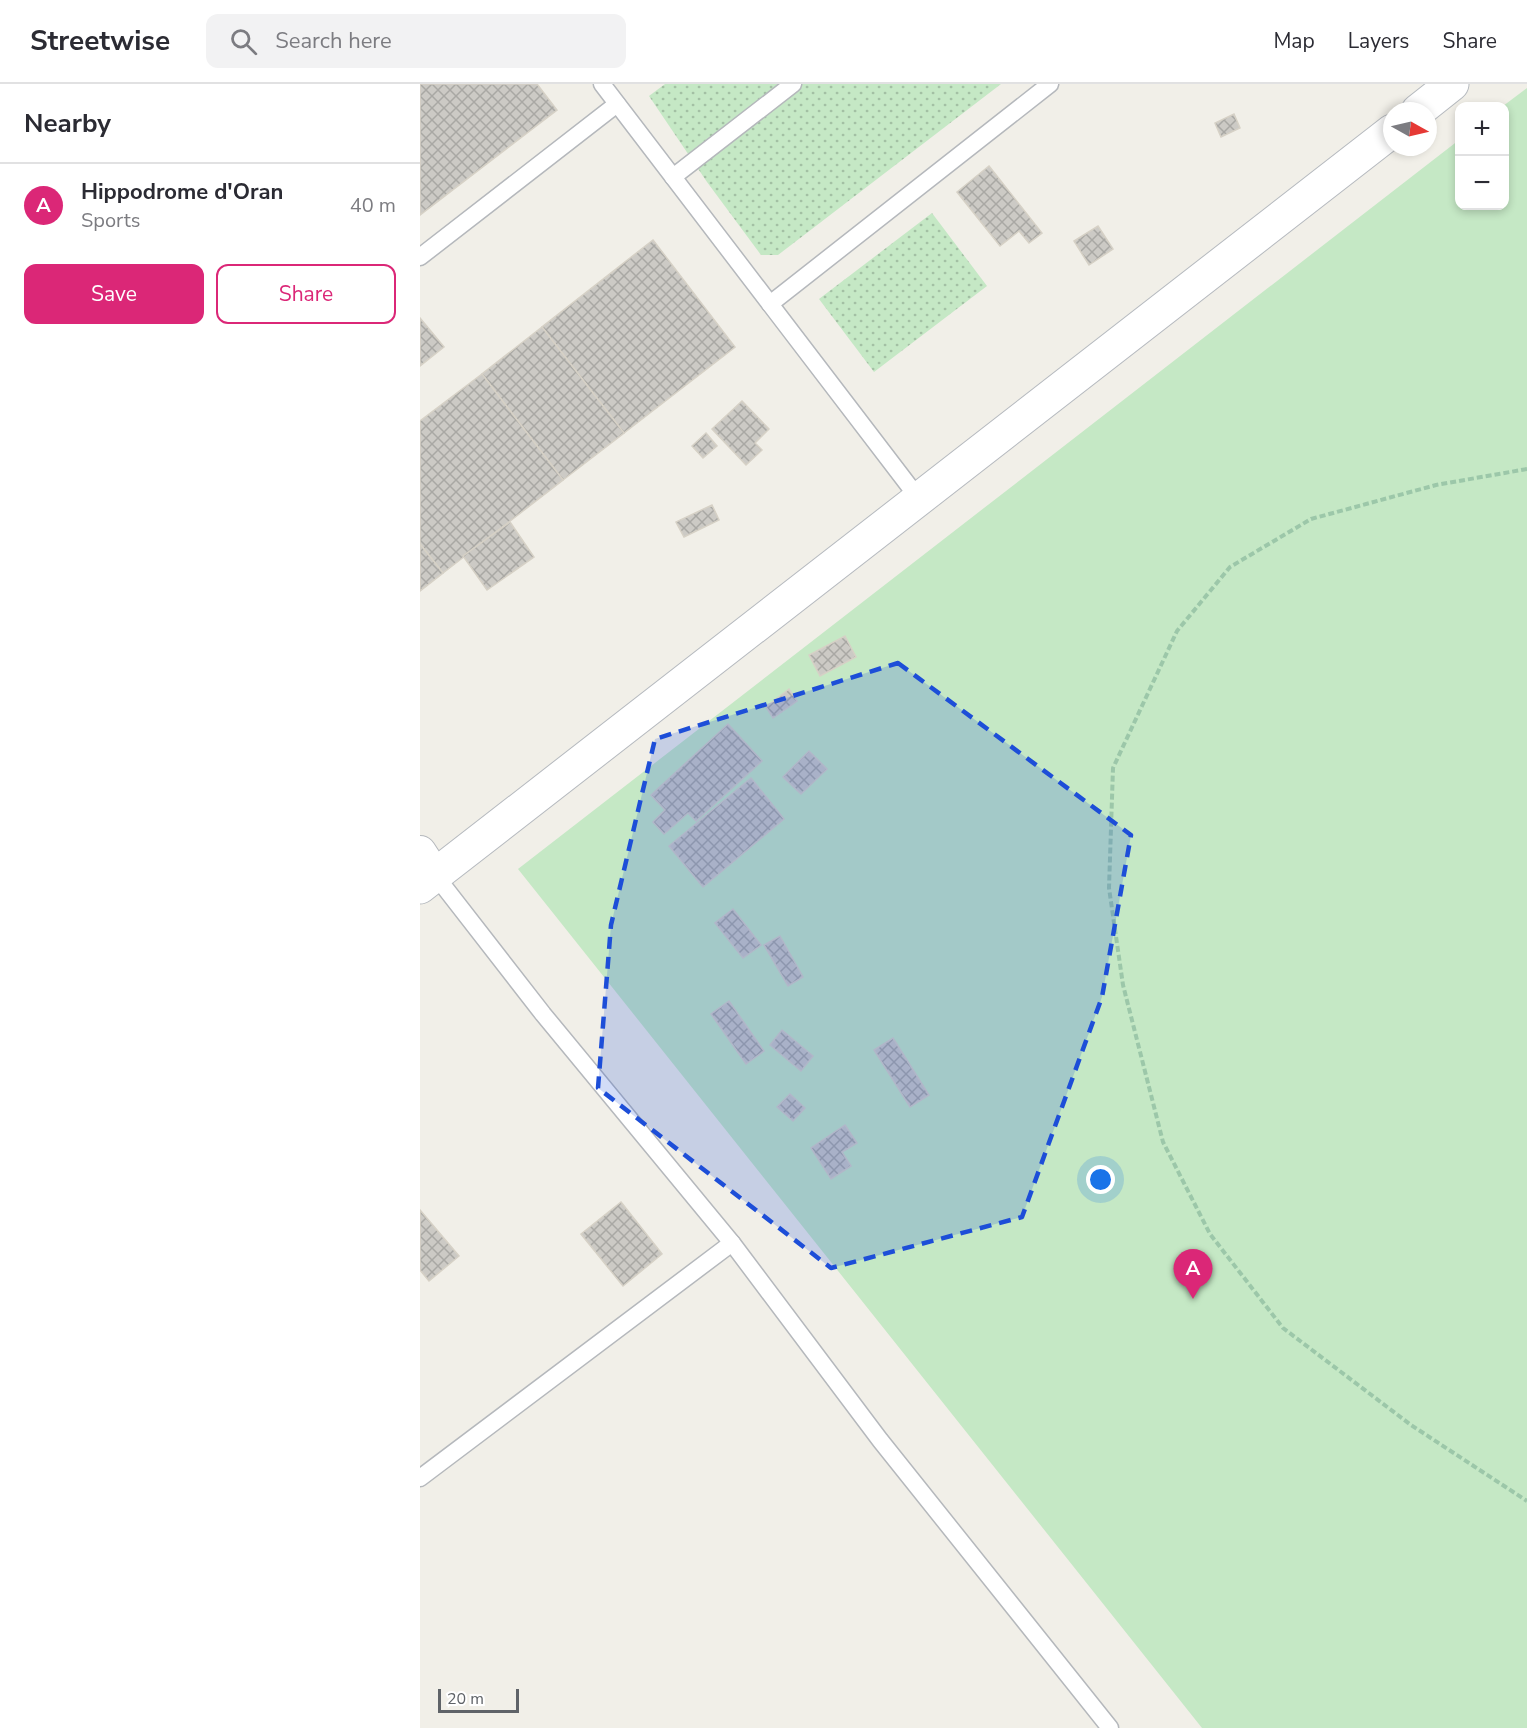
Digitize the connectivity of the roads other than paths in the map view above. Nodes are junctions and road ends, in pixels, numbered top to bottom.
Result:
1 (602, 84) edge
2 (793, 84) edge
3 (1050, 84) edge
4 (1452, 84) edge
5 (1429, 102) edge
6 (617, 104) junction
7 (1383, 138) edge
8 (673, 177) junction
9 (420, 257) edge
10 (771, 304) junction
11 (919, 499) junction
12 (425, 871) edge
13 (732, 1243) junction
14 (420, 1478) edge
15 (1110, 1728) edge

1 - 6 lane
2 - 8 lane
3 - 10 lane
4 - 5 main road
6 - 8 lane
6 - 9 lane
7 - 11 main road
8 - 10 lane
10 - 11 lane
11 - 12 main road
12 - 13 lane
13 - 14 lane
13 - 15 lane

